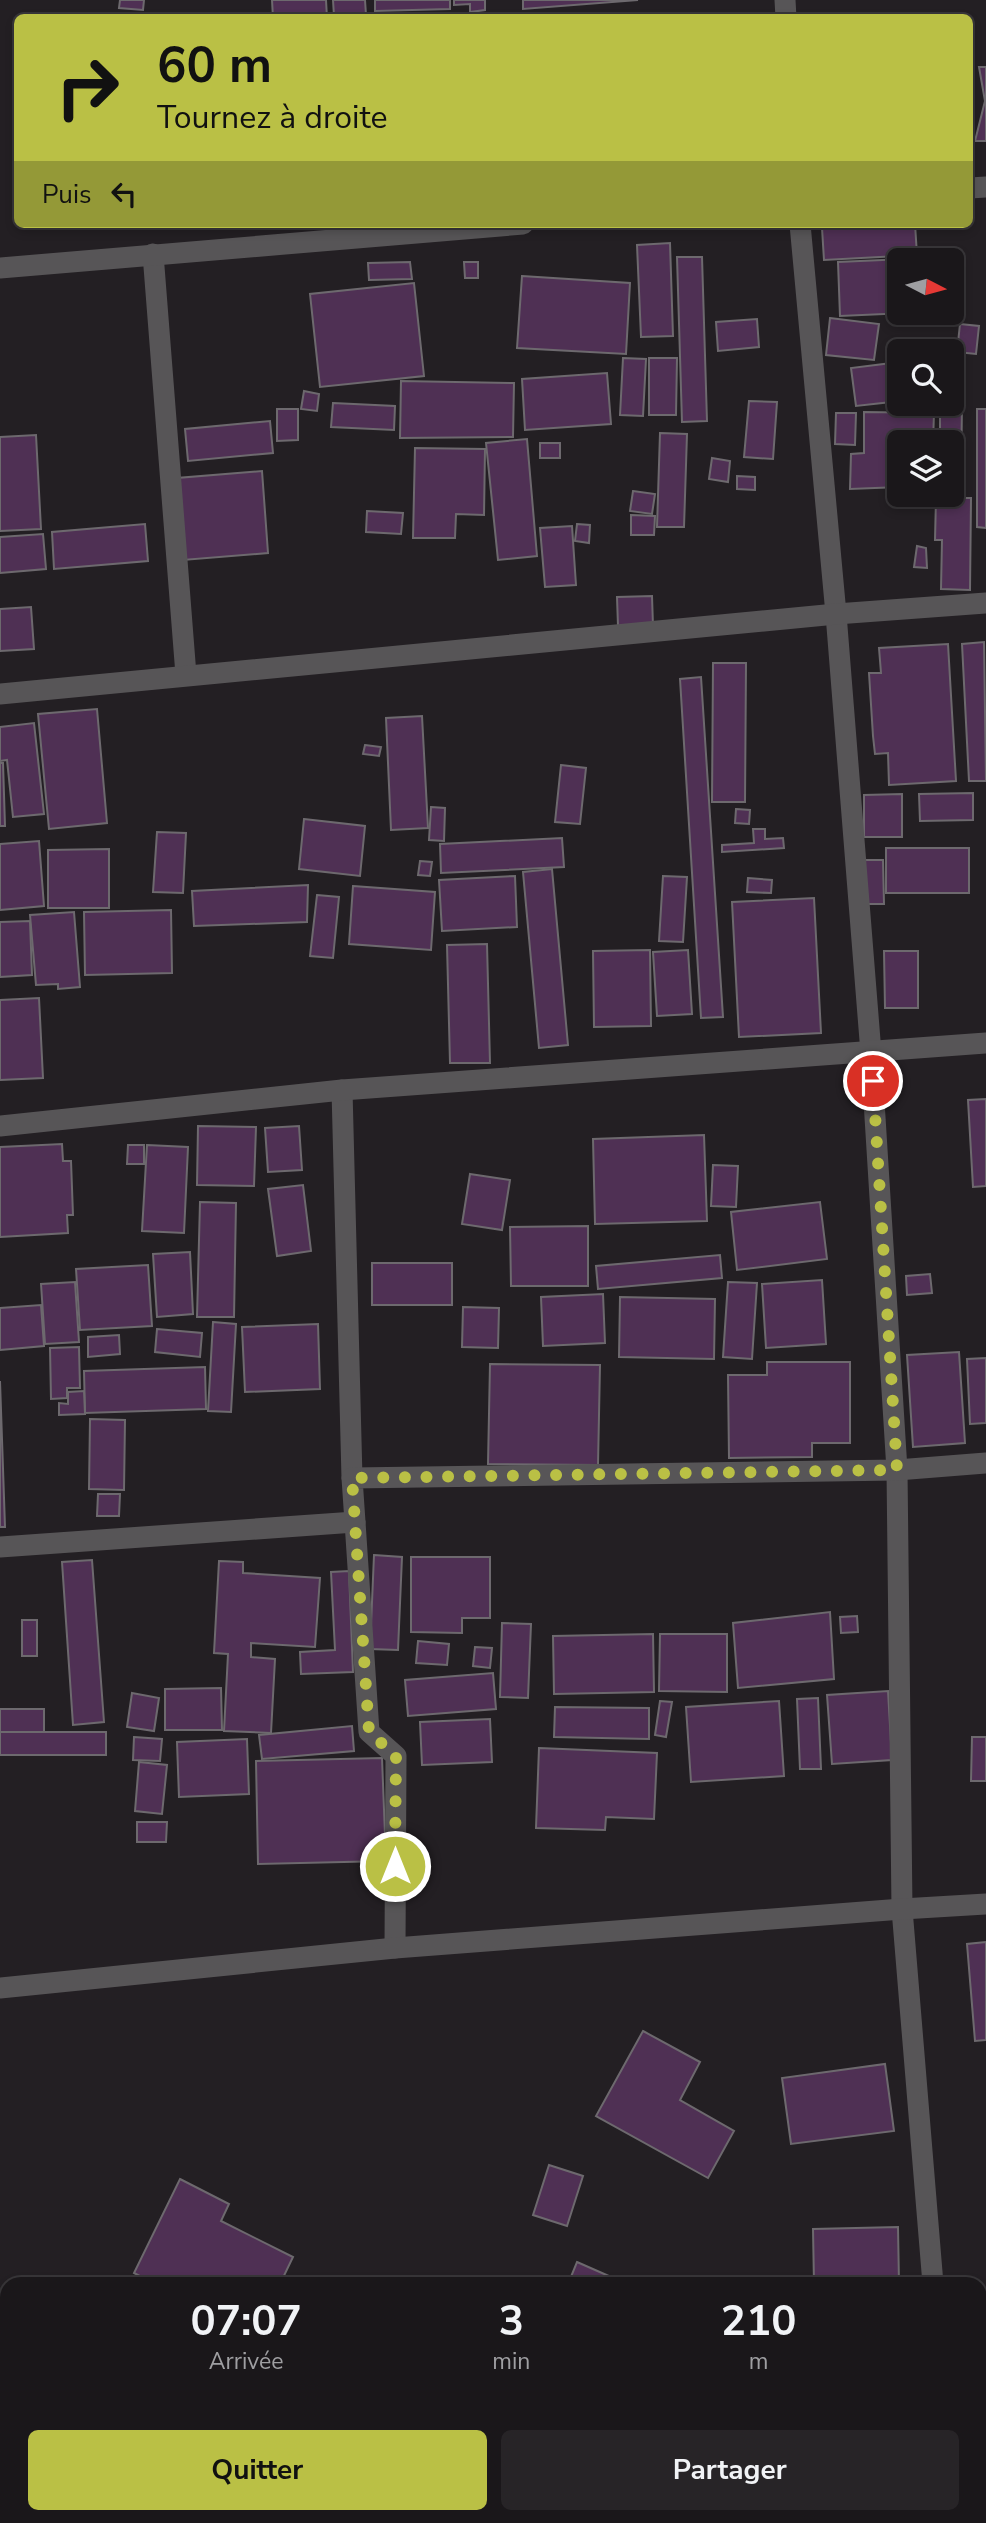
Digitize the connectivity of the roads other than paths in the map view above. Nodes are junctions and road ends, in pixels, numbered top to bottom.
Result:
1 (474, 228) edge
2 (800, 228) edge
3 (153, 254) junction
4 (0, 268) edge
5 (986, 603) edge
6 (836, 614) junction
7 (186, 675) junction
8 (0, 694) edge
9 (986, 1043) edge
10 (871, 1053) junction
11 (342, 1090) junction
12 (0, 1126) edge
13 (986, 1463) edge
14 (897, 1470) junction
15 (352, 1478) junction
16 (355, 1521) junction
17 (0, 1547) edge
18 (986, 1904) edge
19 (902, 1909) junction
20 (395, 1948) junction
21 (0, 1988) edge
22 (932, 2277) edge

1 - 3 street
2 - 6 street
3 - 4 street
3 - 7 street
5 - 6 street
6 - 7 street
6 - 10 street
7 - 8 street
9 - 10 street
10 - 11 street
10 - 14 street
11 - 12 street
11 - 15 street
13 - 14 street
14 - 15 street
14 - 19 street
15 - 16 street
16 - 17 street
16 - 20 street
18 - 19 street
19 - 20 street
19 - 22 street
20 - 21 street

